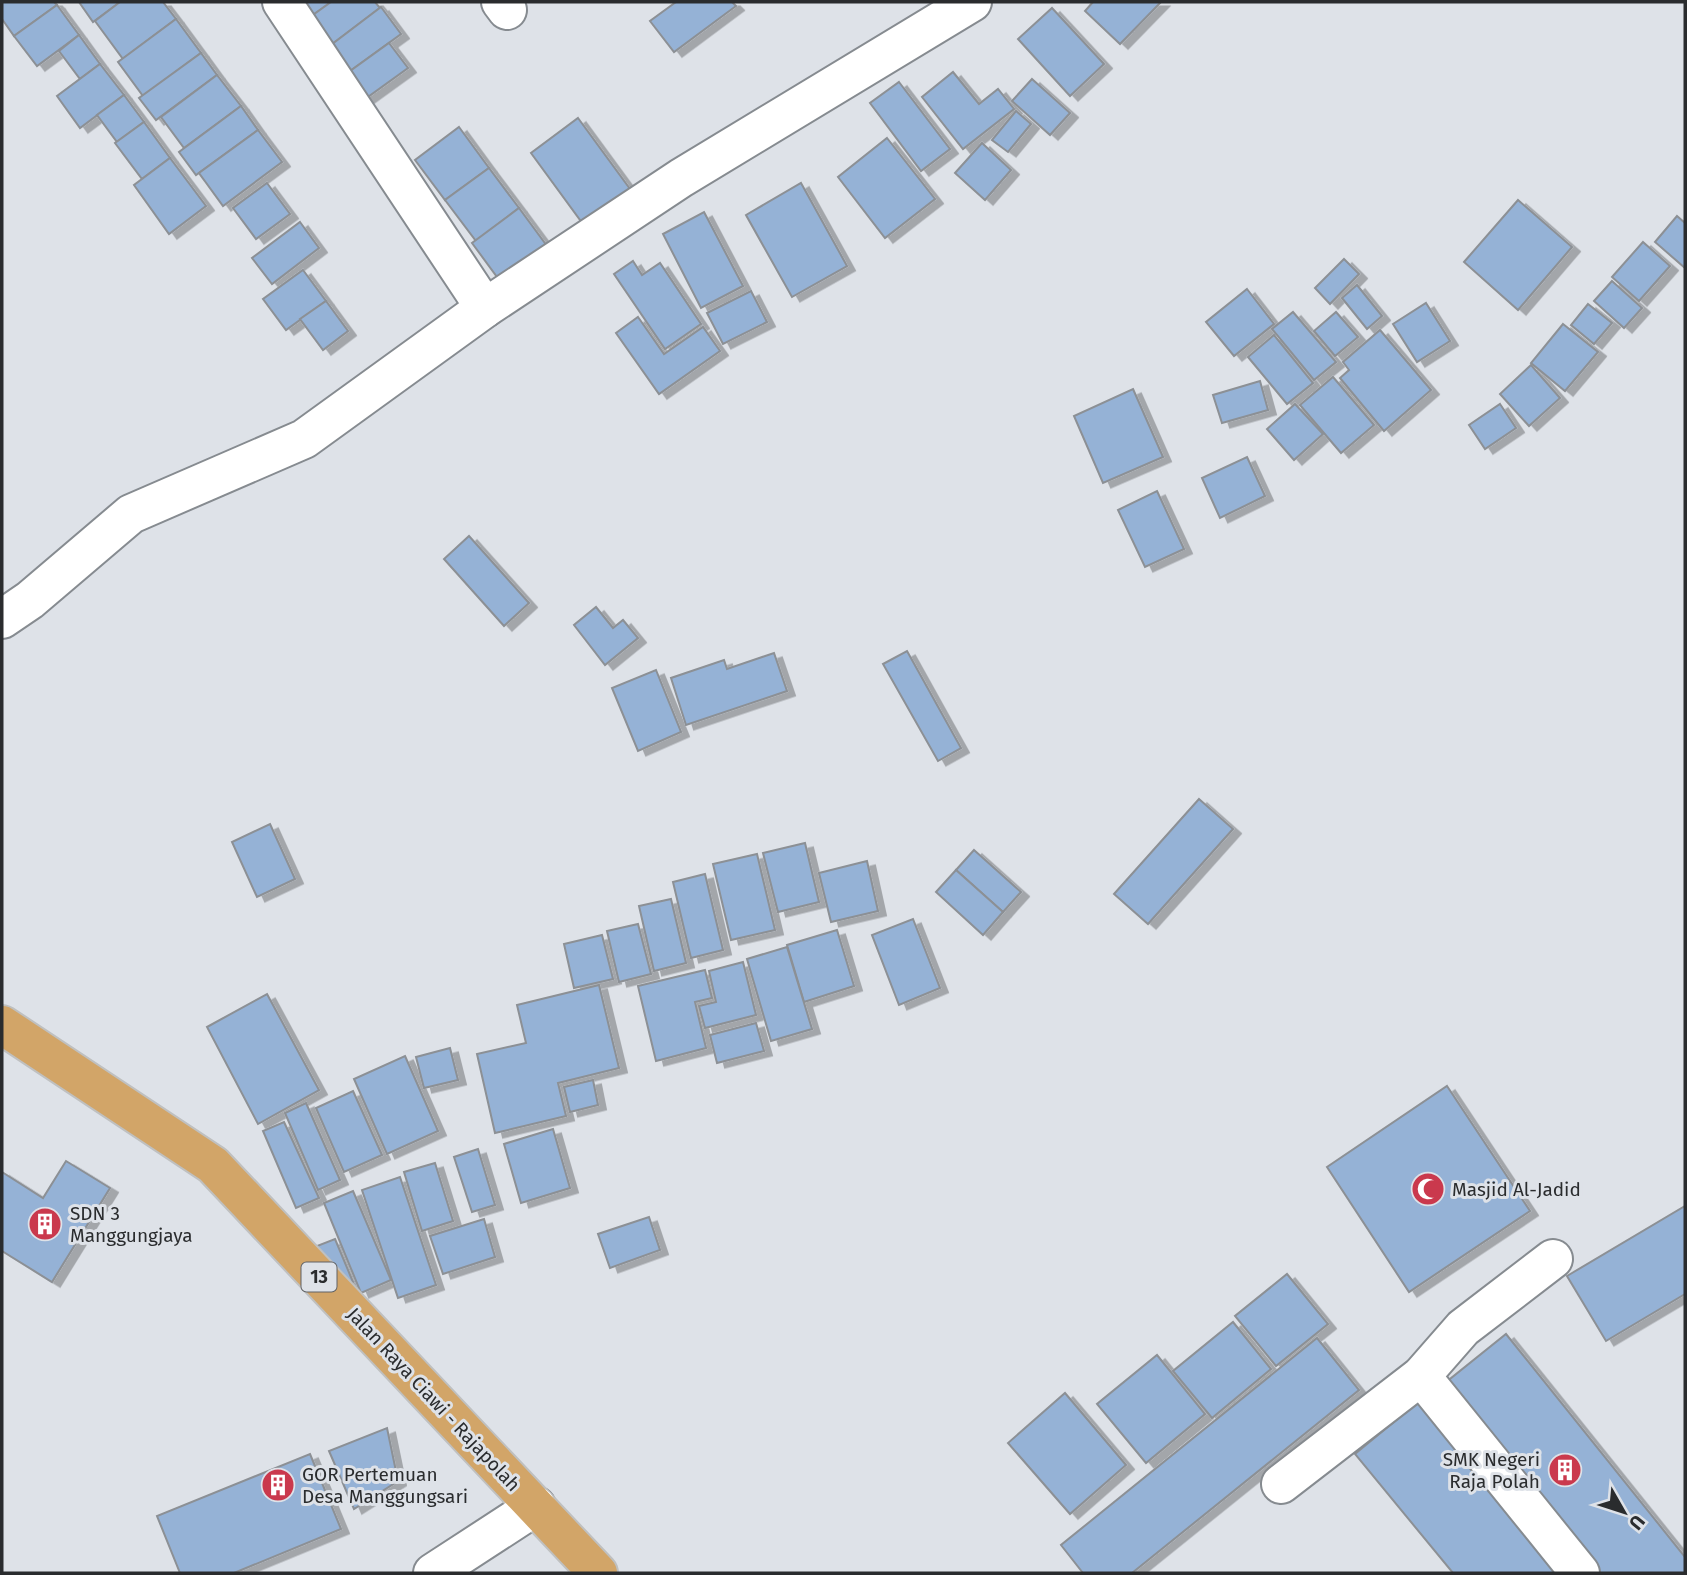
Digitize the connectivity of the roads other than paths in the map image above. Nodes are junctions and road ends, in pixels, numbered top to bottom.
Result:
1 (282, 2) edge
2 (972, 2) edge
3 (485, 307) junction
4 (2, 619) edge
5 (2, 1025) edge
6 (1553, 1259) dead end
7 (1421, 1376) junction
8 (1281, 1484) dead end
9 (536, 1506) junction
10 (433, 1573) edge
11 (597, 1573) edge
12 (1580, 1573) edge

1 - 3 street
2 - 3 street
3 - 4 street
5 - 9 highway, Jalan Raya Ciawi - Rajapolah / 13
6 - 7 street
7 - 8 street
7 - 12 street
9 - 10 street
9 - 11 highway, Jalan Raya Ciawi - Rajapolah / 13

